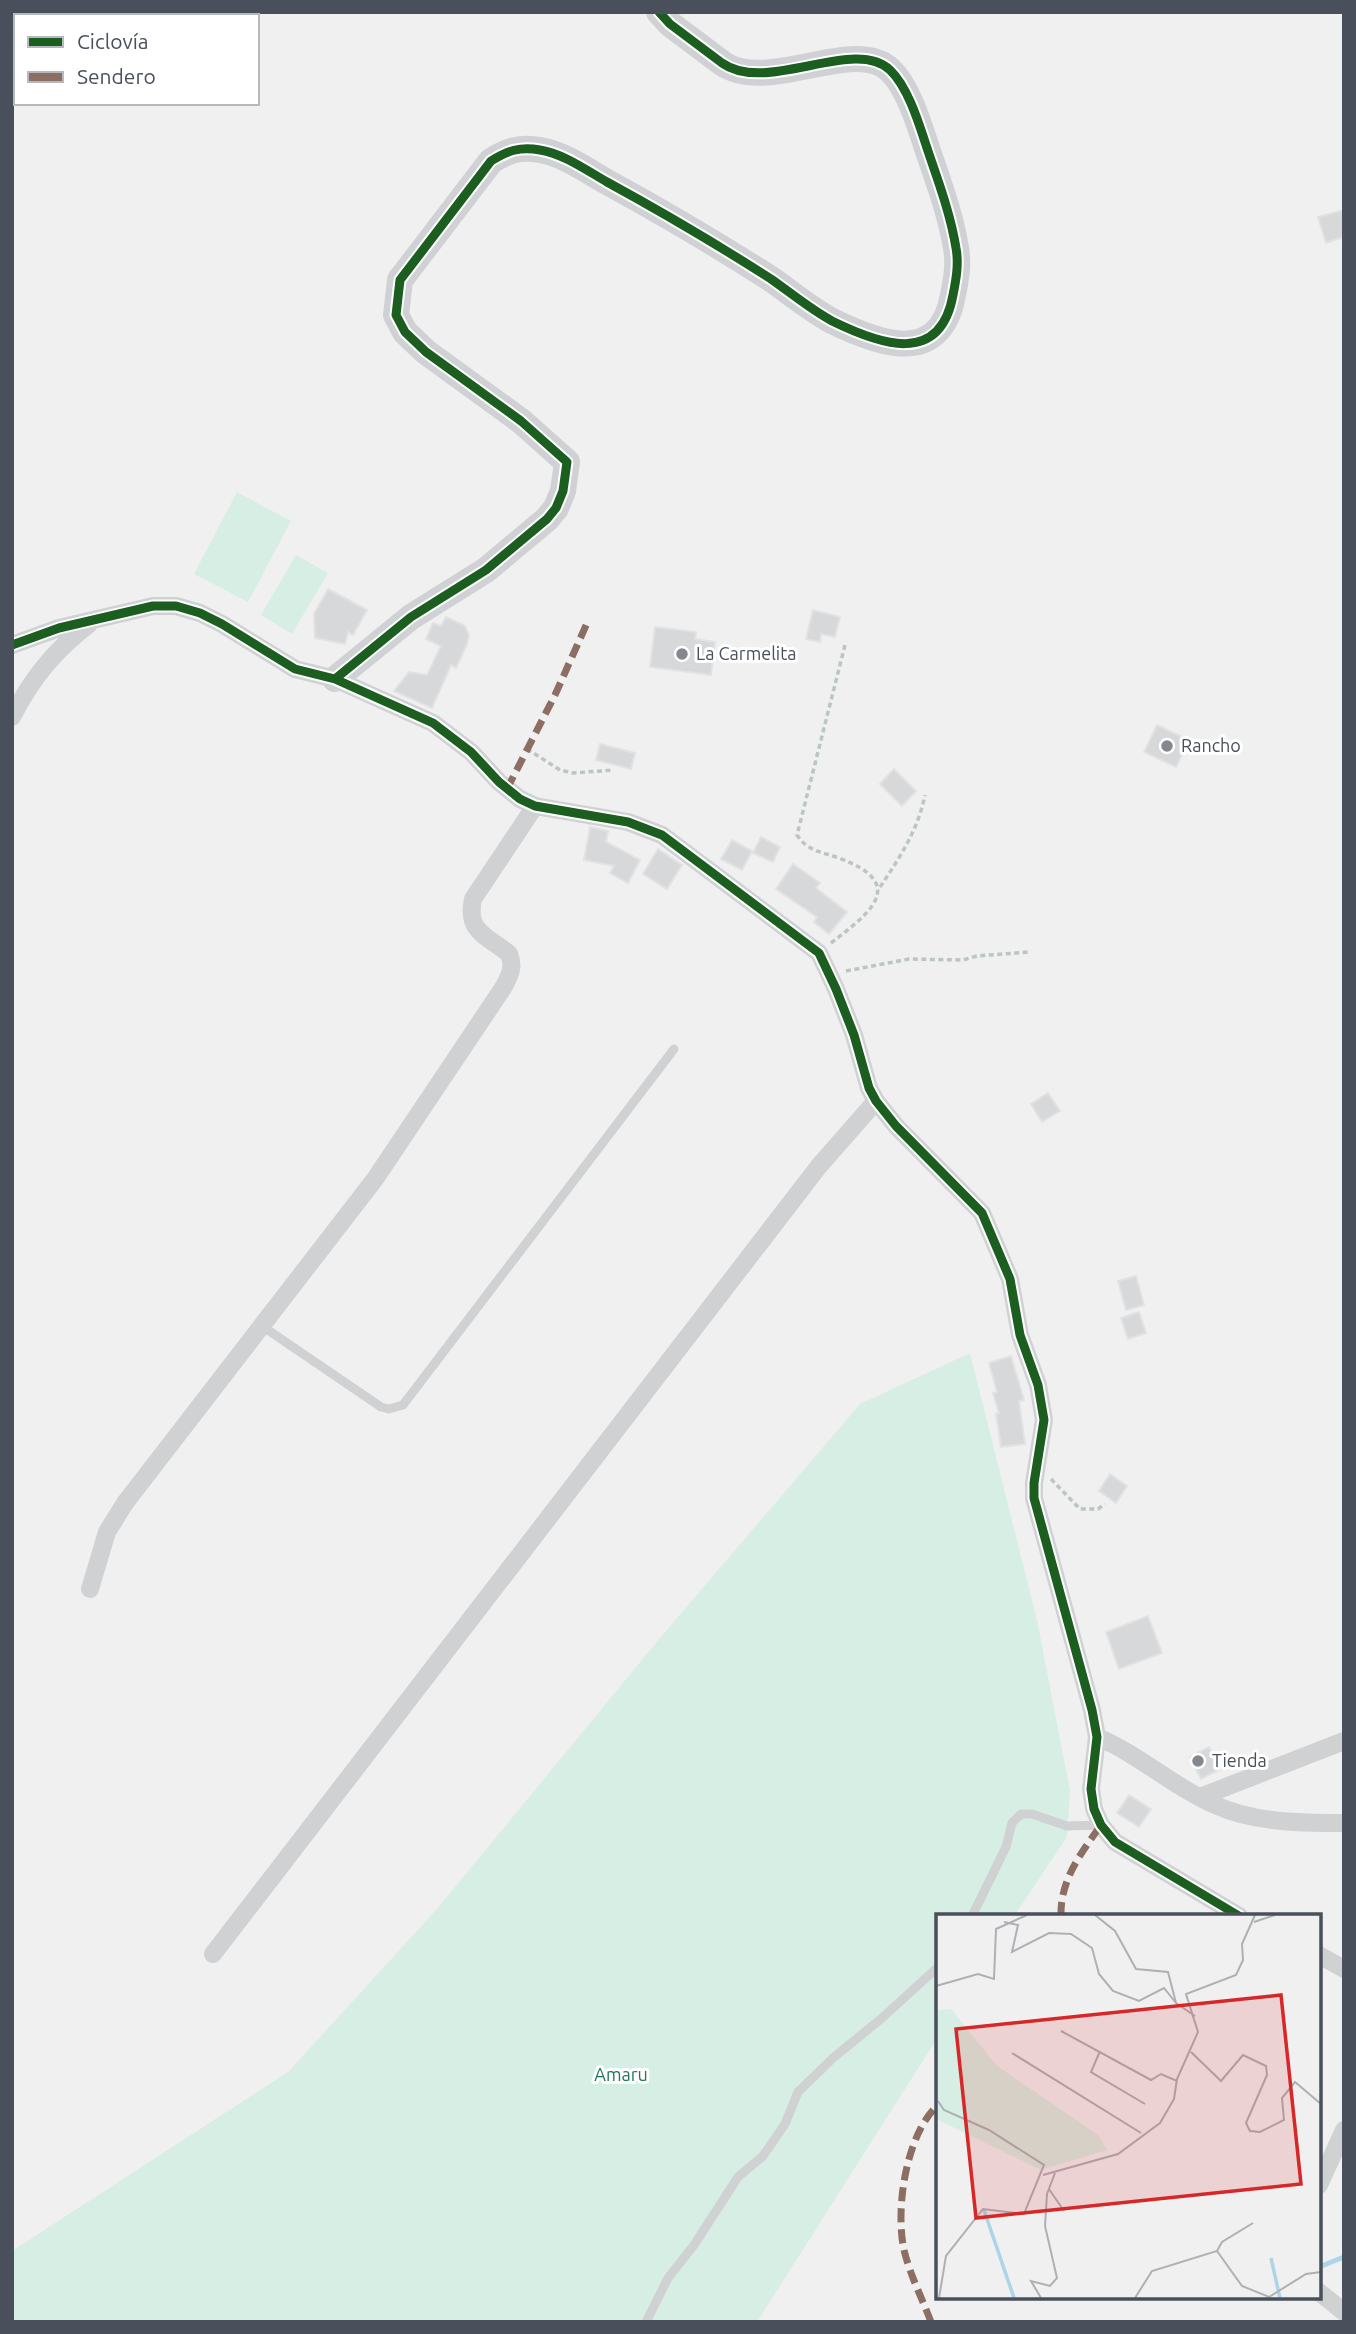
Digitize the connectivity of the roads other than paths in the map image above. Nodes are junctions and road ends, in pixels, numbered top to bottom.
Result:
1 (659, 12) edge
2 (92, 622) junction
3 (12, 645) edge
4 (335, 679) junction
5 (12, 717) edge
6 (535, 806) junction
7 (674, 1049) dead end
8 (876, 1101) junction
9 (262, 1326) junction
10 (90, 1589) dead end
11 (1097, 1737) junction
12 (1344, 1741) edge
13 (1200, 1797) junction
14 (1344, 1823) edge
15 (1101, 1825) junction
16 (973, 1914) edge
17 (1236, 1914) edge
18 (213, 1954) dead end
19 (1321, 1956) edge
20 (936, 1969) edge
21 (1344, 1969) edge
22 (1344, 2130) edge
23 (1321, 2181) edge
24 (1321, 2294) edge
25 (1344, 2312) edge
26 (646, 2322) edge

1 - 4 street
2 - 3 street
2 - 4 street
2 - 5 street
4 - 6 street
6 - 8 street
6 - 9 street
7 - 9 lane
8 - 11 street
8 - 18 street
9 - 10 street
11 - 13 street
11 - 15 street
12 - 13 street
13 - 14 street
15 - 16 lane
15 - 17 street
19 - 21 street
20 - 26 lane
22 - 23 street
24 - 25 street

